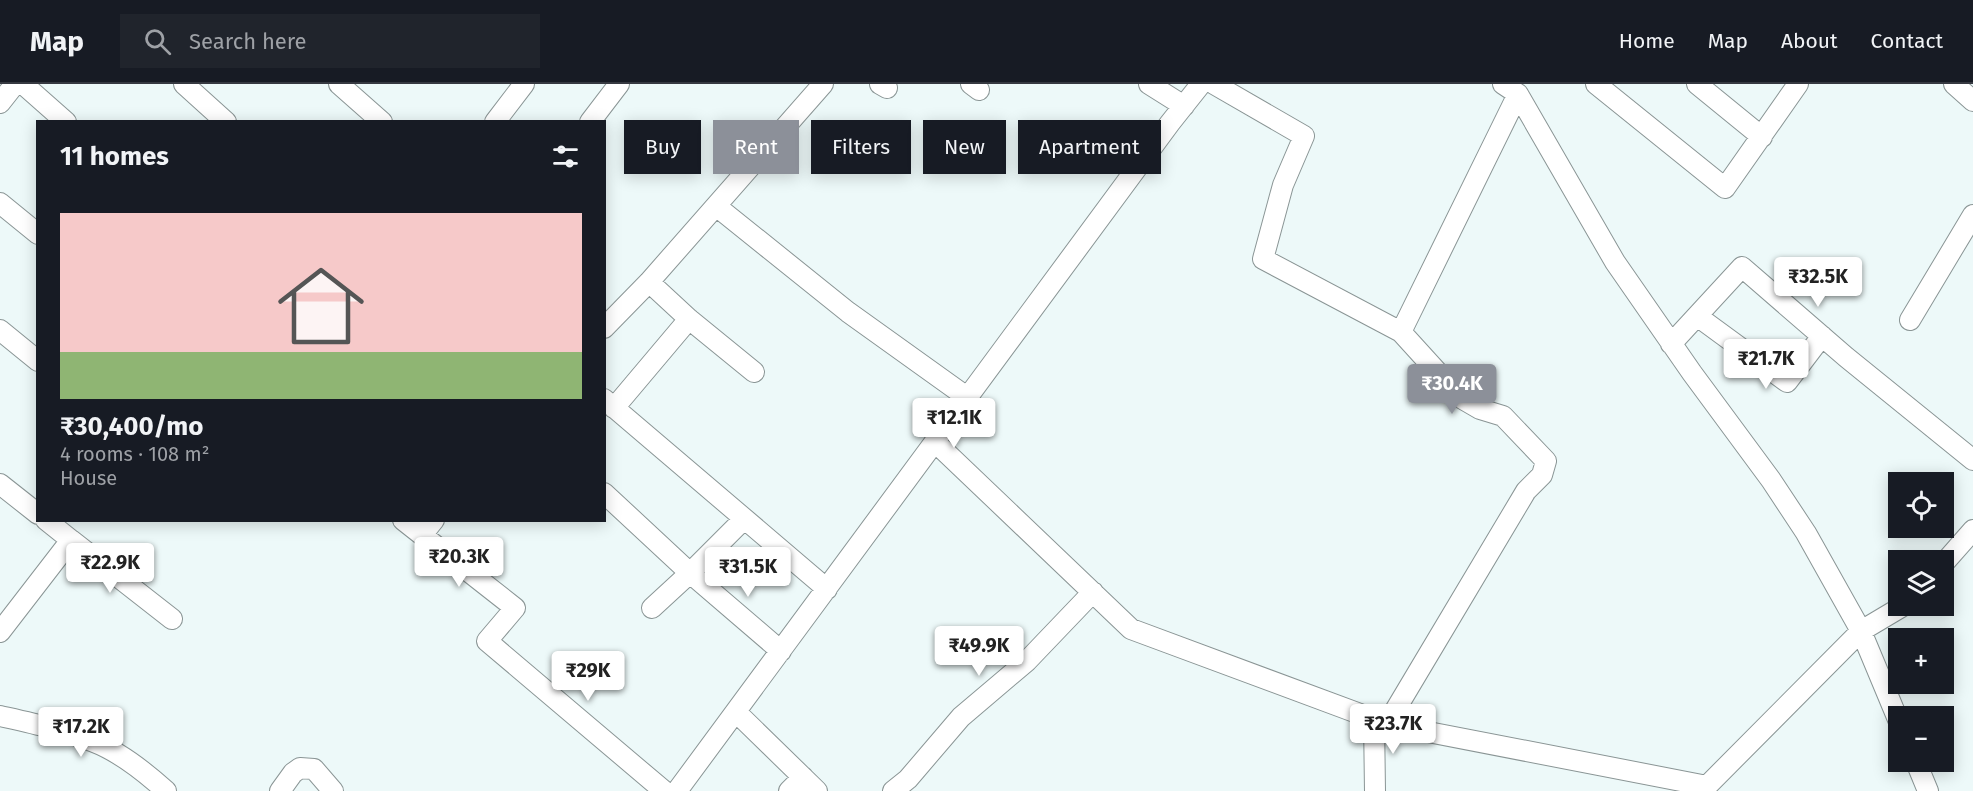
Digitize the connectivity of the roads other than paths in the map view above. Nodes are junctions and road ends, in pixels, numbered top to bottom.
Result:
1 (15, 84) edge
2 (23, 84) edge
3 (184, 84) edge
4 (339, 84) edge
5 (524, 84) edge
6 (619, 84) edge
7 (823, 84) edge
8 (1149, 84) edge
9 (1201, 84) edge
10 (1214, 84) edge
11 (1596, 84) edge
12 (1697, 84) edge
13 (1798, 84) edge
14 (1954, 84) edge
15 (1510, 89) edge
16 (1973, 101) edge
17 (0, 103) edge
18 (1184, 106) junction
19 (64, 120) edge
20 (224, 120) edge
21 (380, 120) edge
22 (497, 120) edge
23 (592, 120) edge
24 (1762, 137) junction
25 (0, 203) edge
26 (716, 206) junction
27 (1973, 215) edge
28 (36, 232) edge
29 (649, 282) junction
30 (1697, 316) junction
31 (689, 320) junction
32 (1910, 320) dead end
33 (606, 326) edge
34 (0, 330) edge
35 (1401, 332) junction
36 (1822, 336) junction
37 (1671, 344) junction
38 (36, 359) edge
39 (754, 372) dead end
40 (968, 398) junction
41 (609, 404) edge
42 (935, 442) junction
43 (1973, 460) edge
44 (0, 484) edge
45 (606, 495) edge
46 (36, 512) edge
47 (744, 519) junction
48 (48, 522) edge
49 (409, 522) edge
50 (428, 528) edge
51 (1973, 530) edge
52 (71, 540) junction
53 (1954, 552) edge
54 (690, 573) junction
55 (827, 590) junction
56 (1093, 592) junction
57 (652, 608) dead end
58 (1888, 615) edge
59 (171, 619) dead end
60 (1861, 631) junction
61 (0, 632) edge
62 (781, 651) junction
63 (1892, 706) edge
64 (735, 712) junction
65 (0, 716) edge
66 (1380, 722) junction
67 (1920, 772) edge
68 (796, 784) edge
69 (1705, 789) edge
70 (166, 791) edge
71 (280, 791) edge
72 (333, 791) edge
73 (664, 791) edge
74 (677, 791) edge
75 (818, 791) edge
76 (893, 791) edge
77 (1375, 791) edge
78 (1928, 791) edge

1 - 17 street
2 - 19 street
3 - 20 street
4 - 21 street
5 - 22 street
6 - 23 street
7 - 26 street
8 - 18 street
9 - 18 street
10 - 35 street
11 - 24 street
12 - 24 street
13 - 24 street
14 - 16 street
15 - 35 street
15 - 37 street
18 - 40 street
25 - 28 street
26 - 29 street
26 - 40 street
27 - 32 street
29 - 31 street
29 - 33 street
30 - 36 street
30 - 36 street
30 - 37 street
31 - 39 street
31 - 41 street
34 - 38 street
35 - 66 street
36 - 43 street
37 - 60 street
40 - 42 street
41 - 47 street
42 - 55 street
42 - 56 street
44 - 46 street
45 - 54 street
47 - 54 street
47 - 55 street
48 - 52 street
49 - 50 street
50 - 73 street
51 - 53 street
52 - 59 street
52 - 61 street
54 - 57 street
54 - 62 street
55 - 62 street
56 - 66 street
56 - 76 street
58 - 60 street
60 - 63 street
60 - 69 street
62 - 64 street
64 - 68 street
64 - 74 street
65 - 70 street
66 - 69 street
66 - 77 street
67 - 78 street
68 - 75 street
71 - 72 street

